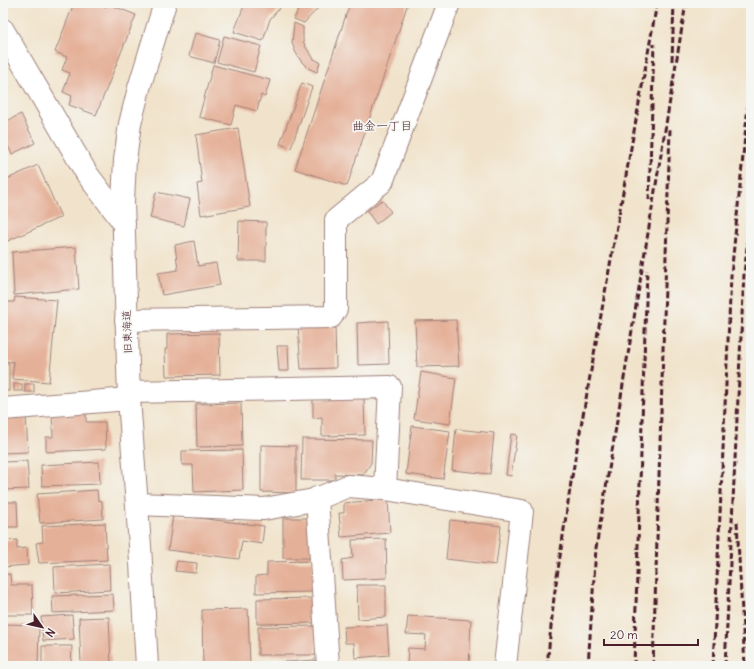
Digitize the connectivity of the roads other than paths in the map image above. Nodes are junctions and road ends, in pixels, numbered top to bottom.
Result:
1 (165, 3) edge
2 (449, 3) edge
3 (3, 30) edge
4 (124, 223) junction
5 (126, 320) junction
6 (129, 396) junction
7 (3, 409) edge
8 (385, 489) junction
9 (317, 498) junction
10 (137, 504) junction
11 (147, 666) edge
12 (328, 666) edge
13 (505, 666) edge

1 - 4 street, 旧東海道
2 - 5 street
3 - 4 street
4 - 5 street, 旧東海道
5 - 6 street, 旧東海道
6 - 7 street
6 - 8 street
6 - 10 street, 旧東海道
8 - 9 street
8 - 13 street
9 - 10 street
9 - 12 street
10 - 11 street, 旧東海道

